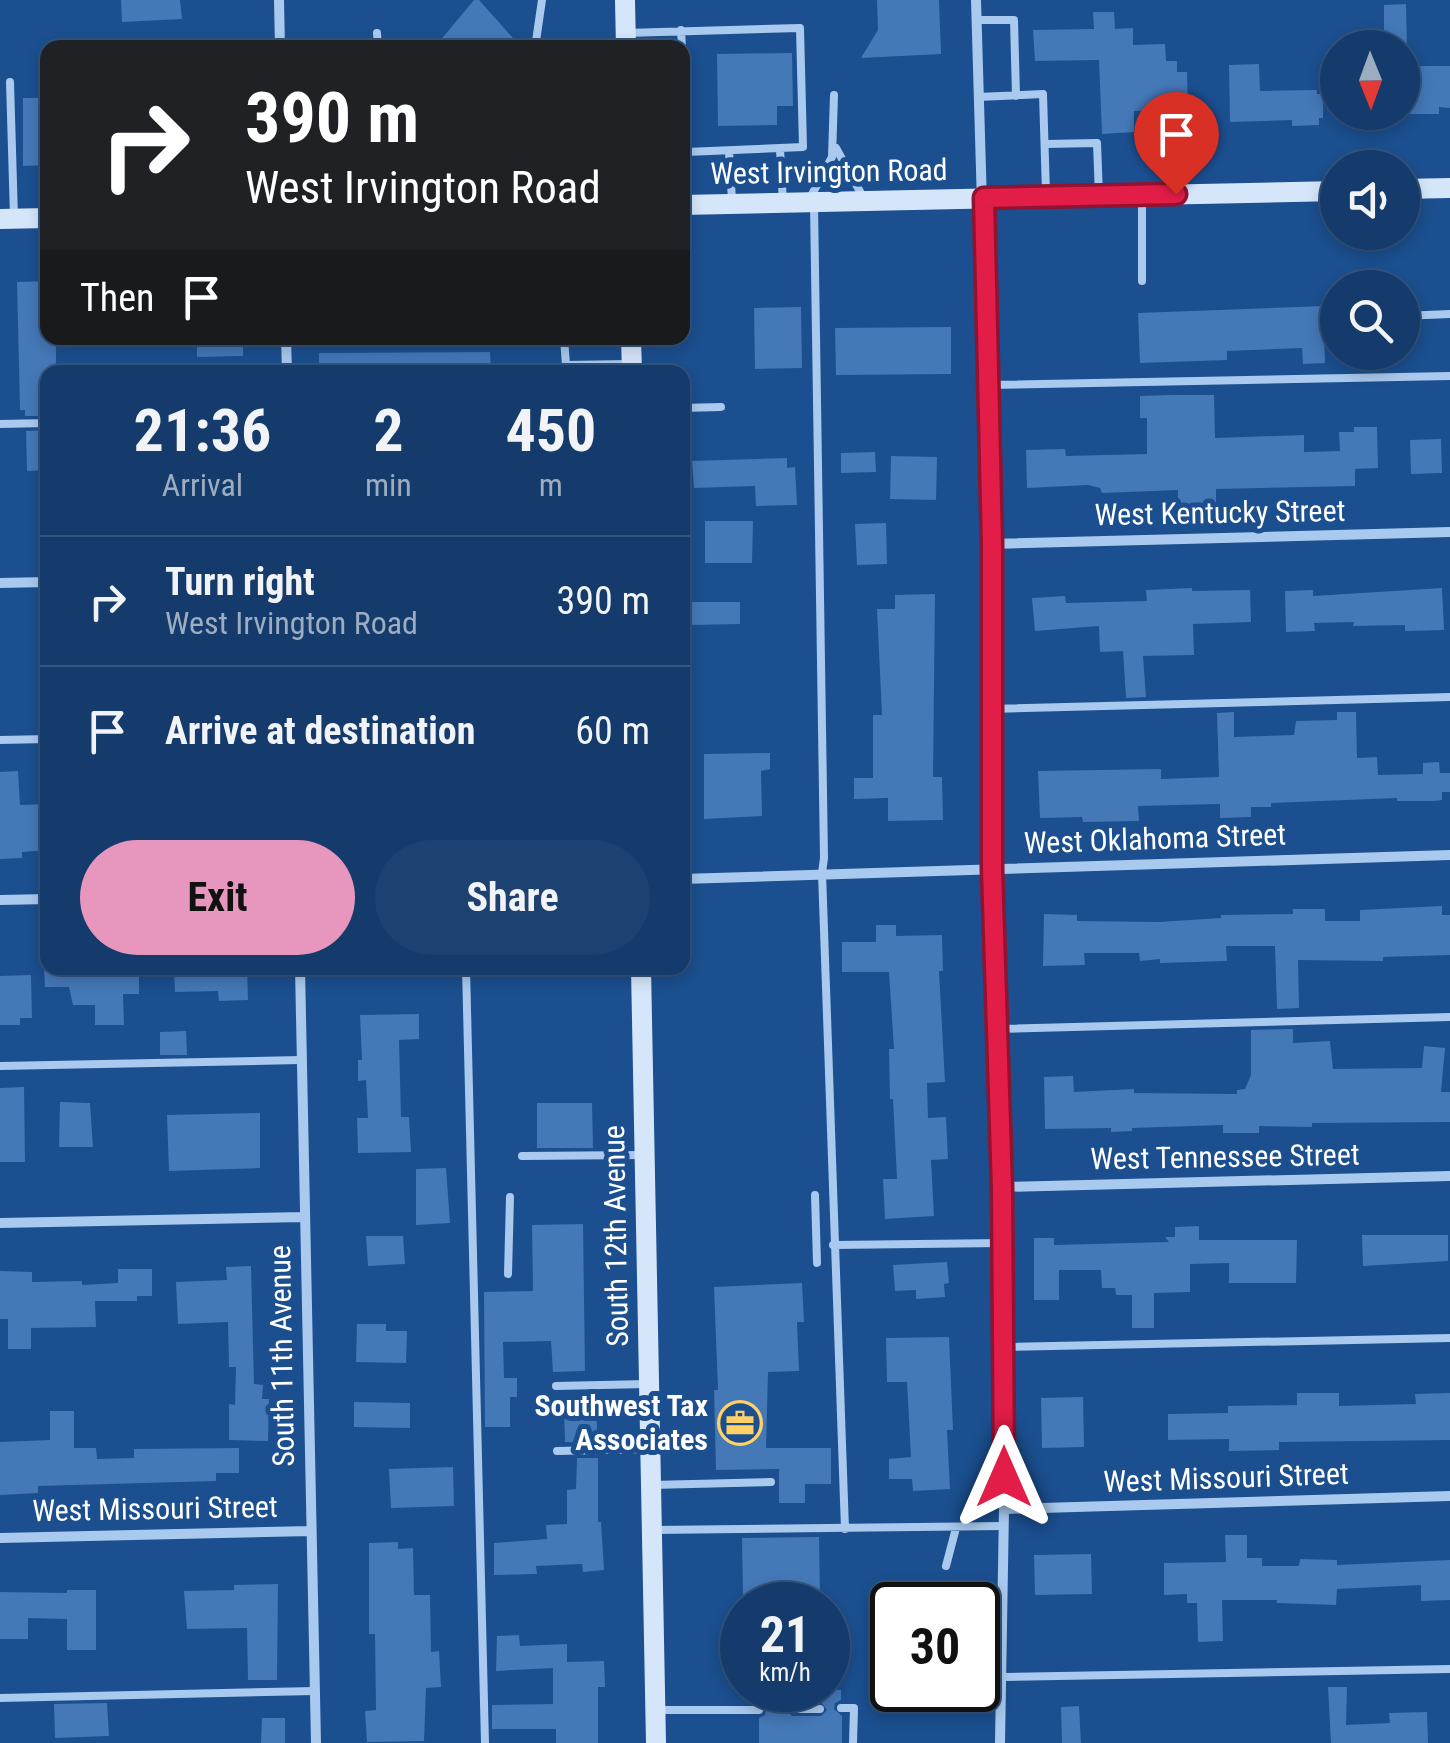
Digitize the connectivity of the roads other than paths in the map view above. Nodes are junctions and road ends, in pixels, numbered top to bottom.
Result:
1 (279, 0) edge
2 (542, 0) edge
3 (625, 0) edge
4 (976, 0) edge
5 (976, 20) junction
6 (681, 30) junction
7 (378, 33) dead end
8 (280, 40) edge
9 (378, 40) edge
10 (536, 40) edge
11 (626, 40) edge
12 (682, 40) edge
13 (10, 82) dead end
14 (834, 96) dead end
15 (978, 96) junction
16 (1016, 96) junction
17 (835, 144) junction
18 (1045, 144) junction
19 (780, 149) junction
20 (729, 150) junction
21 (690, 152) edge
22 (1450, 188) edge
23 (1420, 189) edge
24 (1320, 191) edge
25 (1142, 195) junction
26 (1100, 196) junction
27 (984, 198) junction
28 (1046, 198) junction
29 (866, 201) junction
30 (810, 202) junction
31 (783, 203) junction
32 (732, 204) junction
33 (690, 205) edge
34 (40, 218) edge
35 (7, 219) edge
36 (1142, 281) dead end
37 (1450, 314) edge
38 (1420, 315) edge
39 (1450, 376) edge
40 (988, 385) junction
41 (721, 407) dead end
42 (690, 408) edge
43 (40, 423) edge
44 (0, 424) edge
45 (1450, 532) edge
46 (992, 544) junction
47 (40, 582) edge
48 (0, 583) edge
49 (1450, 697) edge
50 (990, 709) junction
51 (40, 739) edge
52 (0, 740) edge
53 (1450, 855) edge
54 (992, 869) junction
55 (822, 873) junction
56 (690, 879) edge
57 (40, 899) edge
58 (0, 900) edge
59 (300, 975) edge
60 (466, 975) edge
61 (641, 975) edge
62 (1450, 1017) edge
63 (997, 1029) junction
64 (301, 1060) junction
65 (0, 1066) edge
66 (645, 1155) junction
67 (522, 1156) dead end
68 (1450, 1176) edge
69 (1002, 1188) junction
70 (816, 1195) dead end
71 (510, 1197) dead end
72 (304, 1216) junction
73 (0, 1223) edge
74 (1002, 1244) junction
75 (833, 1245) junction
76 (817, 1263) dead end
77 (508, 1274) dead end
78 (1450, 1338) edge
79 (1004, 1347) junction
80 (650, 1384) junction
81 (556, 1386) dead end
82 (650, 1449) junction
83 (557, 1451) dead end
84 (771, 1482) dead end
85 (651, 1485) junction
86 (1450, 1496) edge
87 (1004, 1510) junction
88 (1004, 1526) junction
89 (845, 1528) junction
90 (956, 1528) junction
91 (652, 1530) junction
92 (311, 1531) junction
93 (0, 1538) edge
94 (946, 1566) dead end
95 (1450, 1670) edge
96 (1003, 1677) junction
97 (314, 1691) junction
98 (0, 1698) edge
99 (850, 1708) edge
100 (656, 1710) junction
101 (720, 1710) edge
102 (316, 1743) edge
103 (485, 1743) edge
104 (656, 1743) edge
105 (853, 1743) edge
106 (1000, 1743) edge

1 - 8 street
2 - 10 lane
3 - 11 main road
4 - 5 street
5 - 15 street
5 - 16 lane
6 - 11 lane
6 - 12 lane
6 - 19 lane
7 - 9 lane
13 - 35 lane
14 - 17 lane
15 - 16 lane
15 - 27 street
16 - 18 lane
17 - 29 lane
17 - 30 lane
18 - 26 lane
18 - 28 lane
19 - 20 lane
19 - 31 lane
20 - 21 lane
20 - 32 lane
22 - 23 main road
24 - 25 main road, West Irvington Road
25 - 26 main road, West Irvington Road
25 - 36 lane
26 - 28 main road, West Irvington Road
27 - 28 main road, West Irvington Road
27 - 29 main road, West Irvington Road
27 - 40 street
29 - 30 main road, West Irvington Road
30 - 31 main road, West Irvington Road
30 - 55 lane
31 - 32 main road, West Irvington Road
32 - 33 main road, West Irvington Road
34 - 35 main road
37 - 38 lane
39 - 40 lane
40 - 46 street
41 - 42 lane
43 - 44 lane
45 - 46 street, West Kentucky Street
46 - 50 street
47 - 48 street
49 - 50 lane
50 - 54 street
51 - 52 lane
53 - 54 street, West Oklahoma Street
54 - 55 street, West Oklahoma Street
54 - 63 street
55 - 56 street, West Oklahoma Street
55 - 75 lane
57 - 58 street
59 - 64 street, South 11th Avenue
60 - 103 lane
61 - 66 main road, South 12th Avenue
62 - 63 lane
63 - 69 street
64 - 65 lane
64 - 72 street, South 11th Avenue
66 - 67 lane
66 - 80 main road, South 12th Avenue
68 - 69 street, West Tennessee Street
69 - 74 street
70 - 76 lane
71 - 77 lane
72 - 73 street
72 - 92 street, South 11th Avenue
74 - 75 lane
74 - 79 street
75 - 89 lane
78 - 79 lane
79 - 87 street
80 - 81 lane
80 - 82 main road, South 12th Avenue
82 - 83 lane
82 - 85 main road, South 12th Avenue
84 - 85 lane
85 - 91 main road, South 12th Avenue
86 - 87 street, West Missouri Street
87 - 88 street
88 - 90 lane
88 - 96 street
89 - 90 lane
89 - 91 lane
90 - 94 lane
91 - 100 main road, South 12th Avenue
92 - 93 street, West Missouri Street
92 - 97 street, South 11th Avenue
95 - 96 lane
96 - 106 street
97 - 98 lane
97 - 102 street, South 11th Avenue
99 - 105 lane
100 - 101 lane
100 - 104 main road, South 12th Avenue

